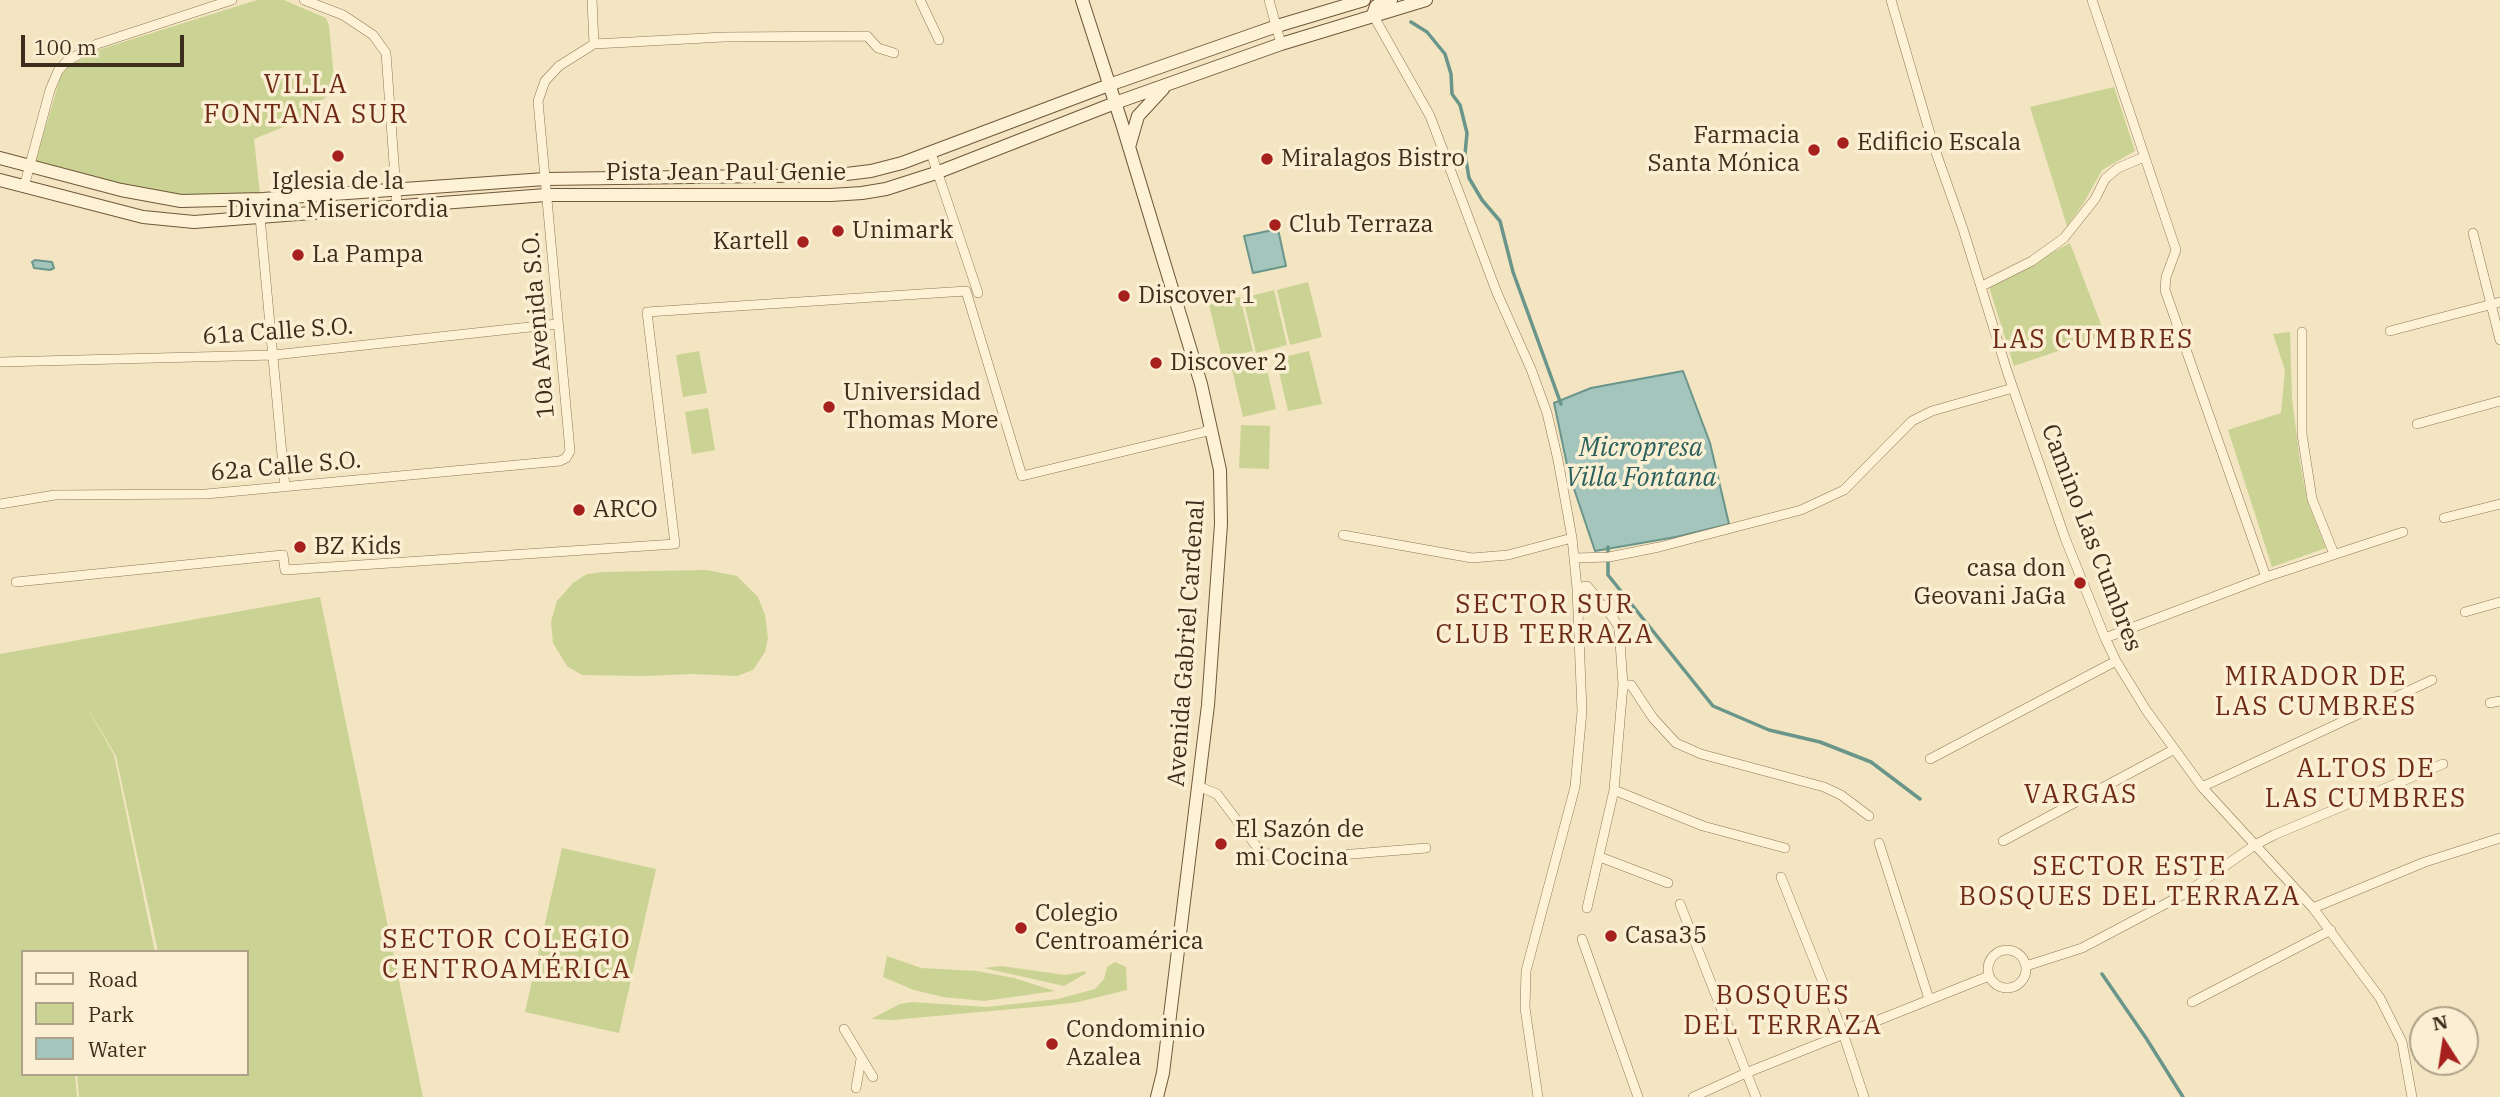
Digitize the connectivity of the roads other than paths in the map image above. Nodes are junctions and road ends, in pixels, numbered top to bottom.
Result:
1 (232, 0) edge
2 (304, 0) edge
3 (592, 0) edge
4 (920, 0) edge
5 (1082, 0) edge
6 (1269, 0) edge
7 (1364, 0) edge
8 (1391, 0) edge
9 (1426, 0) edge
10 (1891, 0) edge
11 (2092, 0) edge
12 (1334, 9) junction
13 (1373, 15) junction
14 (1277, 26) junction
15 (939, 40) dead end
16 (594, 44) junction
17 (1281, 44) junction
18 (894, 53) dead end
19 (1172, 83) junction
20 (1109, 85) junction
21 (1115, 103) junction
22 (1129, 147) junction
23 (931, 153) junction
24 (2144, 157) junction
25 (0, 159) edge
26 (28, 166) junction
27 (936, 173) junction
28 (545, 179) junction
29 (0, 180) edge
30 (24, 187) junction
31 (396, 190) junction
32 (546, 195) junction
33 (263, 199) junction
34 (397, 205) junction
35 (260, 217) junction
36 (2473, 233) dead end
37 (1982, 286) junction
38 (978, 293) dead end
39 (2495, 303) edge
40 (557, 324) junction
41 (2390, 331) dead end
42 (2302, 332) dead end
43 (2500, 340) edge
44 (274, 355) junction
45 (0, 362) edge
46 (2013, 388) junction
47 (2500, 401) edge
48 (2417, 424) dead end
49 (1211, 428) junction
50 (570, 451) joint
51 (285, 487) junction
52 (0, 504) edge
53 (2500, 504) edge
54 (2444, 518) dead end
55 (2403, 532) dead end
56 (1343, 535) dead end
57 (1572, 538) junction
58 (2334, 554) junction
59 (1574, 558) junction
60 (2266, 577) junction
61 (16, 582) dead end
62 (1577, 588) junction
63 (2500, 602) edge
64 (2465, 612) dead end
65 (2105, 638) junction
66 (2116, 661) junction
67 (2432, 680) dead end
68 (1623, 685) junction
69 (2173, 750) junction
70 (1930, 759) dead end
71 (2443, 764) dead end
72 (1198, 786) junction
73 (2202, 787) junction
74 (1614, 790) junction
75 (1869, 816) dead end
76 (2500, 838) edge
77 (2003, 841) dead end
78 (1879, 843) dead end
79 (2255, 845) junction
80 (1426, 848) dead end
81 (1785, 848) dead end
82 (1600, 857) junction
83 (1781, 877) dead end
84 (1668, 883) dead end
85 (1680, 904) dead end
86 (1587, 908) dead end
87 (2313, 908) junction
88 (2331, 930) junction
89 (1582, 939) dead end
90 (2026, 966) junction
91 (1989, 976) junction
92 (1929, 999) junction
93 (2192, 1002) dead end
94 (844, 1029) dead end
95 (1843, 1033) junction
96 (862, 1057) junction
97 (1746, 1073) junction
98 (873, 1077) dead end
99 (856, 1088) dead end
100 (1157, 1097) edge
101 (1538, 1097) edge
102 (1637, 1097) edge
103 (1693, 1097) edge
104 (1756, 1097) edge
105 (1864, 1097) edge
106 (2413, 1097) edge

1 - 26 street
2 - 31 street
3 - 16 street
4 - 15 street
5 - 20 main road, Avenida Gabriel Cardenal
6 - 14 street
7 - 12 main road, Pista Jean Paul Genie
8 - 13 main road
9 - 13 main road, Pista Jean Paul Genie
10 - 37 street, Camino Las Cumbres
11 - 24 street
12 - 13 main road
12 - 14 main road, Pista Jean Paul Genie
13 - 17 main road, Pista Jean Paul Genie
13 - 57 street
14 - 17 street
14 - 20 main road, Pista Jean Paul Genie
16 - 18 street
16 - 28 street, 10a Avenida S.O.
17 - 19 main road, Pista Jean Paul Genie
19 - 21 main road, Pista Jean Paul Genie
19 - 22 main road
20 - 21 main road, Avenida Gabriel Cardenal
20 - 23 main road, Pista Jean Paul Genie
21 - 22 main road, Avenida Gabriel Cardenal
21 - 27 main road, Pista Jean Paul Genie
22 - 49 main road, Avenida Gabriel Cardenal
23 - 27 street
23 - 28 main road, Pista Jean Paul Genie
24 - 37 street
24 - 60 street
25 - 26 main road, Pista Jean Paul Genie
26 - 30 street
26 - 33 main road, Pista Jean Paul Genie
27 - 32 main road, Pista Jean Paul Genie
27 - 38 street
28 - 31 main road, Pista Jean Paul Genie
28 - 32 street, 10a Avenida S.O.
29 - 30 main road, Pista Jean Paul Genie
30 - 35 main road, Pista Jean Paul Genie
31 - 33 main road, Pista Jean Paul Genie
31 - 34 street
32 - 34 main road, Pista Jean Paul Genie
32 - 40 street, 10a Avenida S.O.
33 - 35 street
34 - 35 main road, Pista Jean Paul Genie
35 - 44 street
36 - 39 street
37 - 46 street, Camino Las Cumbres
39 - 41 street
39 - 43 street
40 - 44 street, 61a Calle S.O.
40 - 50 street, 10a Avenida S.O.
42 - 58 street
44 - 45 street, 61a Calle S.O.
44 - 51 street
46 - 59 street
46 - 65 street, Camino Las Cumbres
47 - 48 street
49 - 61 street
49 - 72 main road, Avenida Gabriel Cardenal
50 - 51 street, 62a Calle S.O.
51 - 52 street, 62a Calle S.O.
53 - 54 street
55 - 58 street
56 - 57 street
57 - 59 street
58 - 60 street
59 - 62 street
60 - 65 street
62 - 68 street
62 - 101 street
63 - 64 street
65 - 66 street, Camino Las Cumbres
66 - 69 street, Camino Las Cumbres
66 - 70 street
67 - 73 street
68 - 74 street
68 - 75 street
69 - 73 street, Camino Las Cumbres
69 - 77 street
71 - 79 street
72 - 80 street
72 - 100 main road, Avenida Gabriel Cardenal
73 - 79 street, Camino Las Cumbres
74 - 81 street
74 - 82 street
76 - 87 street
78 - 92 street
79 - 87 street, Camino Las Cumbres
79 - 90 street
82 - 84 street
82 - 86 street
83 - 95 street
85 - 97 street
87 - 88 street, Camino Las Cumbres
88 - 93 street
88 - 106 street, Camino Las Cumbres
89 - 102 street
90 - 91 street
90 - 91 street
91 - 92 street
92 - 95 street
94 - 96 street
95 - 97 street
95 - 105 street
96 - 98 street
96 - 99 street
97 - 103 street
97 - 104 street

